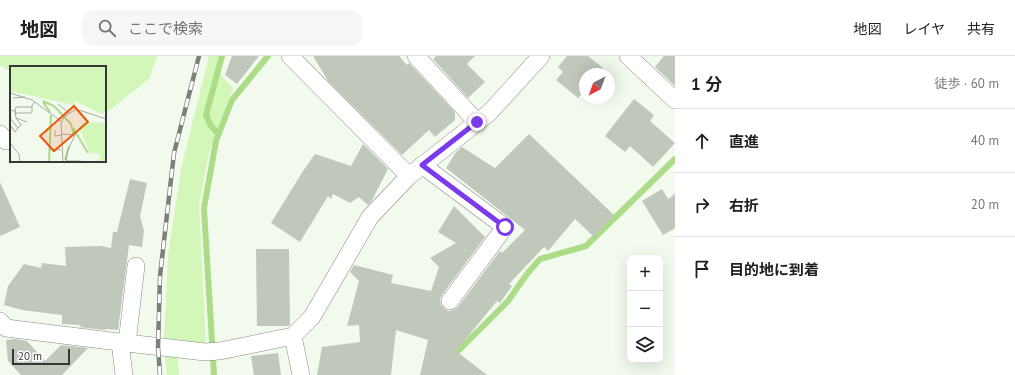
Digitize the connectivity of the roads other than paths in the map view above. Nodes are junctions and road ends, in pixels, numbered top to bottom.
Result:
1 (290, 56) edge
2 (416, 56) edge
3 (541, 56) edge
4 (628, 56) edge
5 (675, 100) edge
6 (477, 122) junction
7 (422, 165) junction
8 (409, 176) junction
9 (136, 266) dead end
10 (450, 301) dead end
11 (0, 321) edge
12 (293, 336) junction
13 (123, 343) junction
14 (124, 375) edge
15 (301, 375) edge

1 - 8 street
2 - 6 street
3 - 6 street
4 - 5 street
6 - 7 street
7 - 8 street
7 - 10 street
8 - 12 street
9 - 13 street
11 - 13 street
12 - 13 street
12 - 15 street
13 - 14 street

